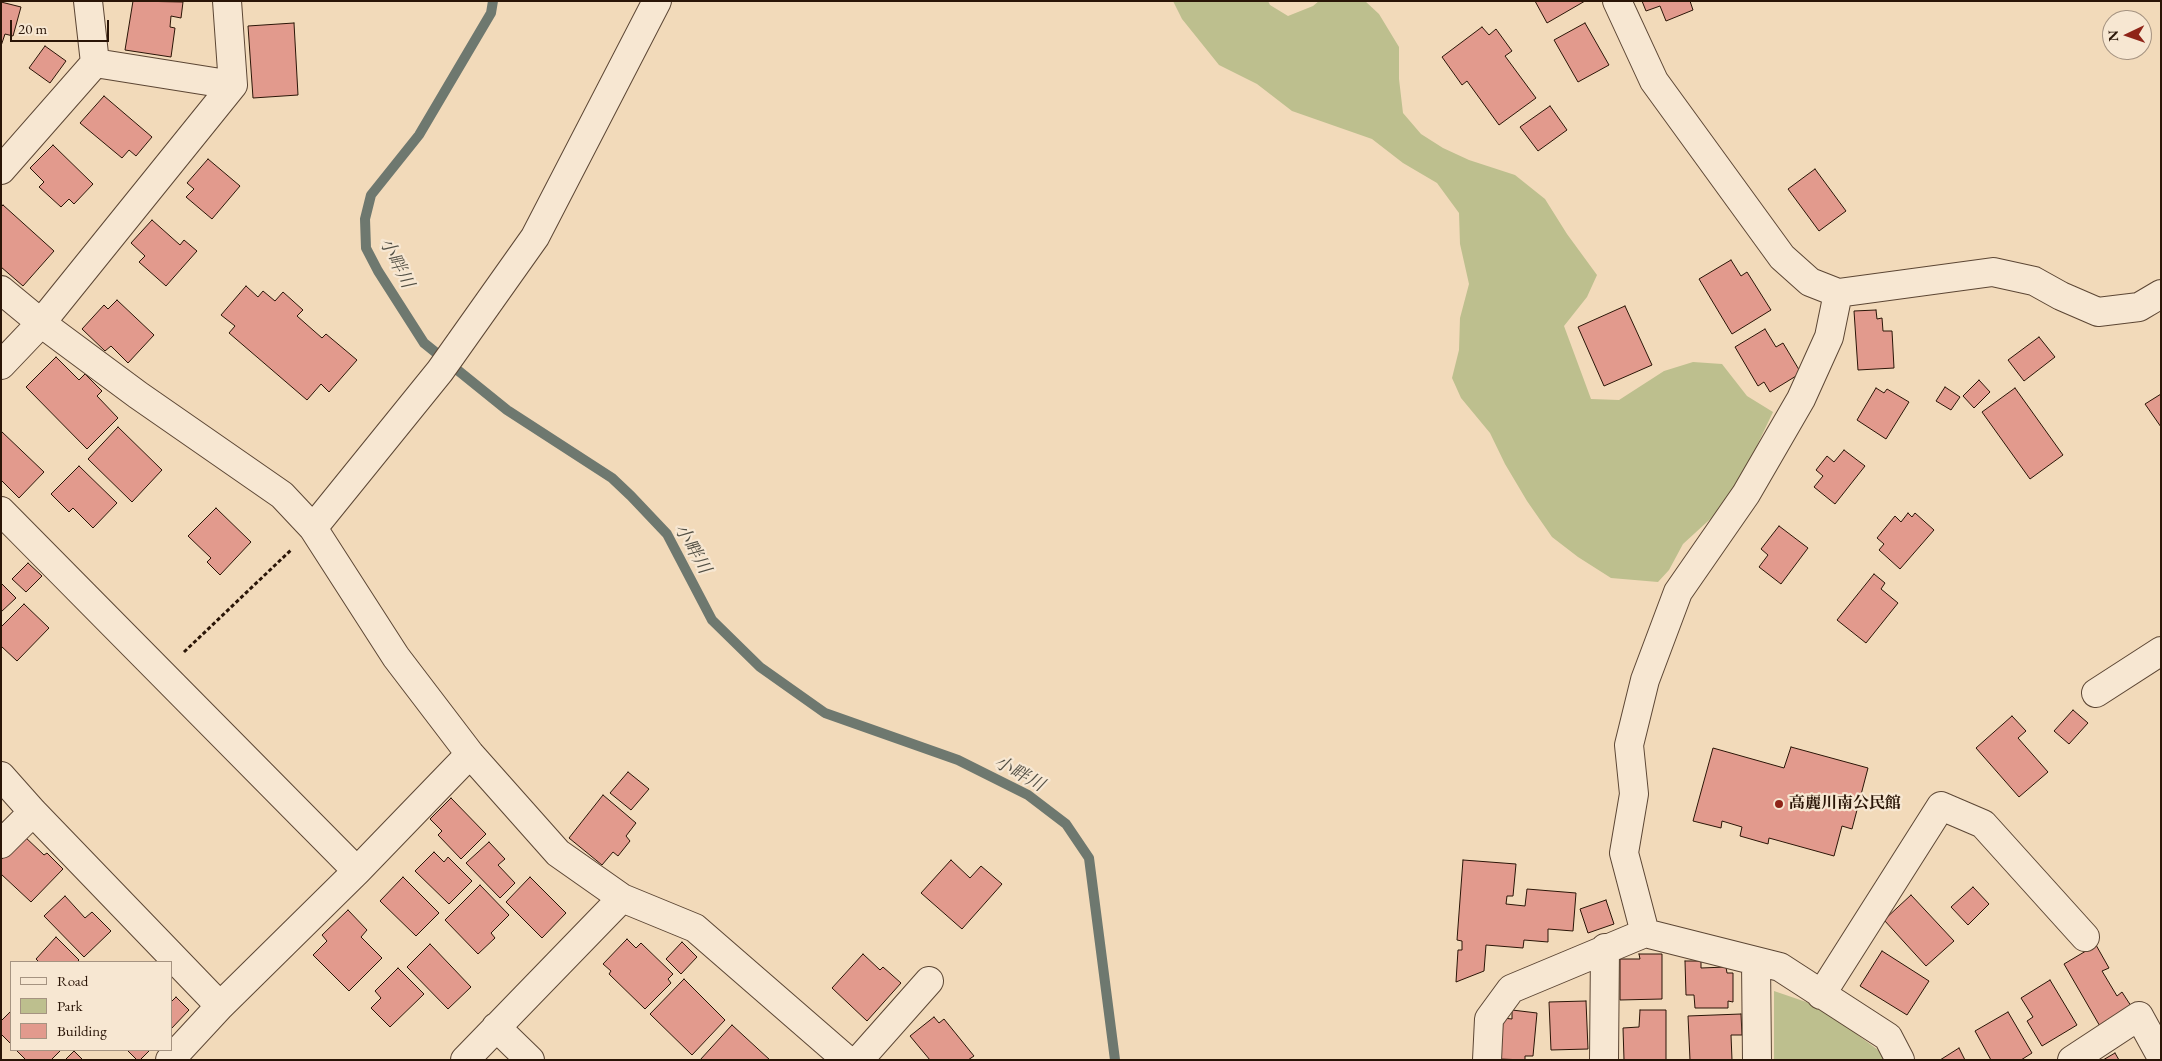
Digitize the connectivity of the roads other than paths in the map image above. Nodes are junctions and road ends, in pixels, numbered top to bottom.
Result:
1 (88, 1) edge
2 (227, 1) edge
3 (657, 1) edge
4 (1617, 1) edge
5 (95, 63) junction
6 (233, 85) junction
7 (1, 170) edge
8 (1, 290) edge
9 (1838, 294) junction
10 (2161, 294) edge
11 (41, 323) junction
12 (1, 365) edge
13 (1, 511) edge
14 (313, 528) junction
15 (2161, 651) edge
16 (2096, 693) dead end
17 (470, 754) junction
18 (1, 776) edge
19 (33, 812) junction
20 (1, 844) edge
21 (357, 870) junction
22 (622, 898) junction
23 (1645, 933) junction
24 (2085, 937) dead end
25 (1605, 948) junction
26 (1756, 962) junction
27 (929, 981) dead end
28 (1821, 995) junction
29 (220, 1006) junction
30 (496, 1027) junction
31 (2161, 1056) edge
32 (170, 1060) edge
33 (465, 1060) edge
34 (530, 1060) edge
35 (847, 1060) edge
36 (859, 1060) edge
37 (1487, 1060) edge
38 (1604, 1060) edge
39 (1756, 1060) edge
40 (1900, 1060) edge
41 (2072, 1060) edge

1 - 5 street
2 - 6 street
3 - 14 street
4 - 9 street
5 - 6 street
5 - 7 street
6 - 11 street
8 - 11 street
9 - 10 street
9 - 23 street
11 - 12 street
11 - 14 street
13 - 21 street
14 - 17 street
15 - 16 street
17 - 21 street
17 - 22 street
18 - 19 street
19 - 20 street
19 - 29 street
21 - 29 street
22 - 30 street
22 - 35 street
23 - 25 street
23 - 26 street
24 - 28 street
25 - 37 street
25 - 38 street
26 - 28 street
26 - 39 street
27 - 36 street
28 - 40 street
29 - 32 street
30 - 33 street
30 - 34 street
31 - 41 street

